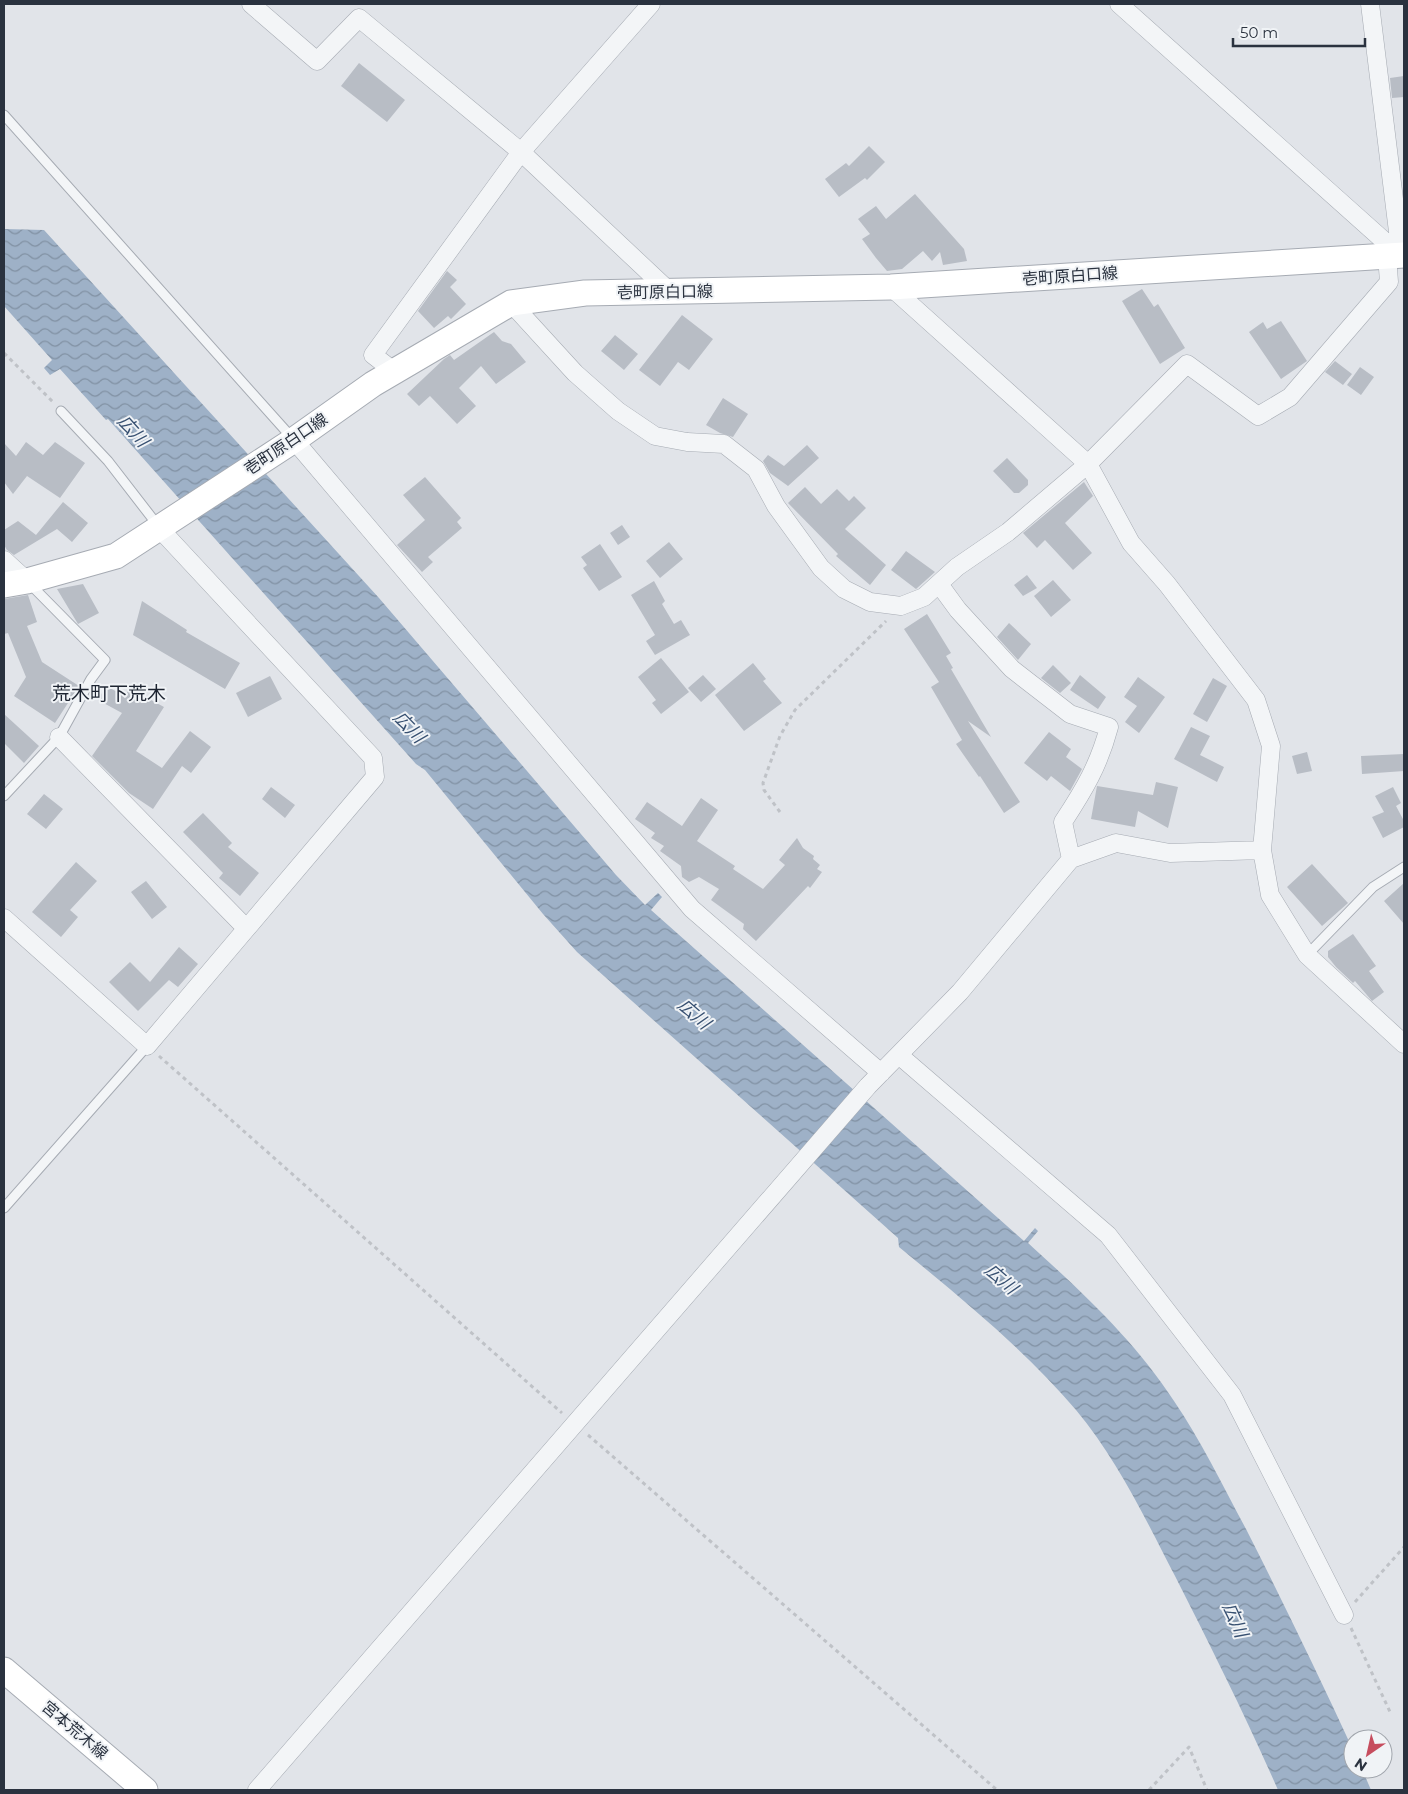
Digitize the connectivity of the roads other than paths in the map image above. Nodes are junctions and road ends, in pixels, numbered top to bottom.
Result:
1 (251, 4) edge
2 (651, 4) edge
3 (1119, 4) edge
4 (1370, 4) edge
5 (4, 116) edge
6 (521, 152) junction
7 (1397, 255) edge
8 (891, 287) junction
9 (670, 292) junction
10 (511, 304) junction
11 (396, 372) junction
12 (61, 411) road end
13 (284, 446) junction
14 (1088, 464) junction
15 (164, 525) junction
16 (4, 560) edge
17 (15, 583) edge
18 (939, 584) junction
19 (59, 737) junction
20 (4, 796) edge
21 (1262, 850) junction
22 (1071, 859) junction
23 (1404, 867) edge
24 (4, 918) edge
25 (246, 928) junction
26 (1308, 955) junction
27 (1404, 1044) edge
28 (147, 1046) junction
29 (900, 1056) junction
30 (881, 1073) junction
31 (4, 1208) edge
32 (1344, 1614) road end
33 (4, 1670) edge
34 (146, 1790) edge
35 (258, 1790) edge

1 - 6 street
2 - 6 street
3 - 7 street
4 - 7 street
5 - 13 lane
6 - 9 street
6 - 11 street
7 - 8 main road, 壱町原白口線
7 - 14 street
8 - 9 main road, 壱町原白口線
8 - 14 street
9 - 10 main road, 壱町原白口線
10 - 11 main road, 壱町原白口線
10 - 18 street
11 - 13 main road, 壱町原白口線
12 - 15 lane
13 - 15 main road, 壱町原白口線
13 - 30 street
14 - 18 street
14 - 21 street
15 - 17 main road, 壱町原白口線
15 - 25 street
16 - 17 street
17 - 19 lane
18 - 22 street
19 - 20 lane
19 - 25 street
21 - 22 street
21 - 26 street
22 - 29 street
23 - 26 lane
24 - 28 street
25 - 28 street
26 - 27 street
28 - 31 lane
29 - 30 street
29 - 32 street
30 - 35 street
33 - 34 main road, 宮本荒木線

